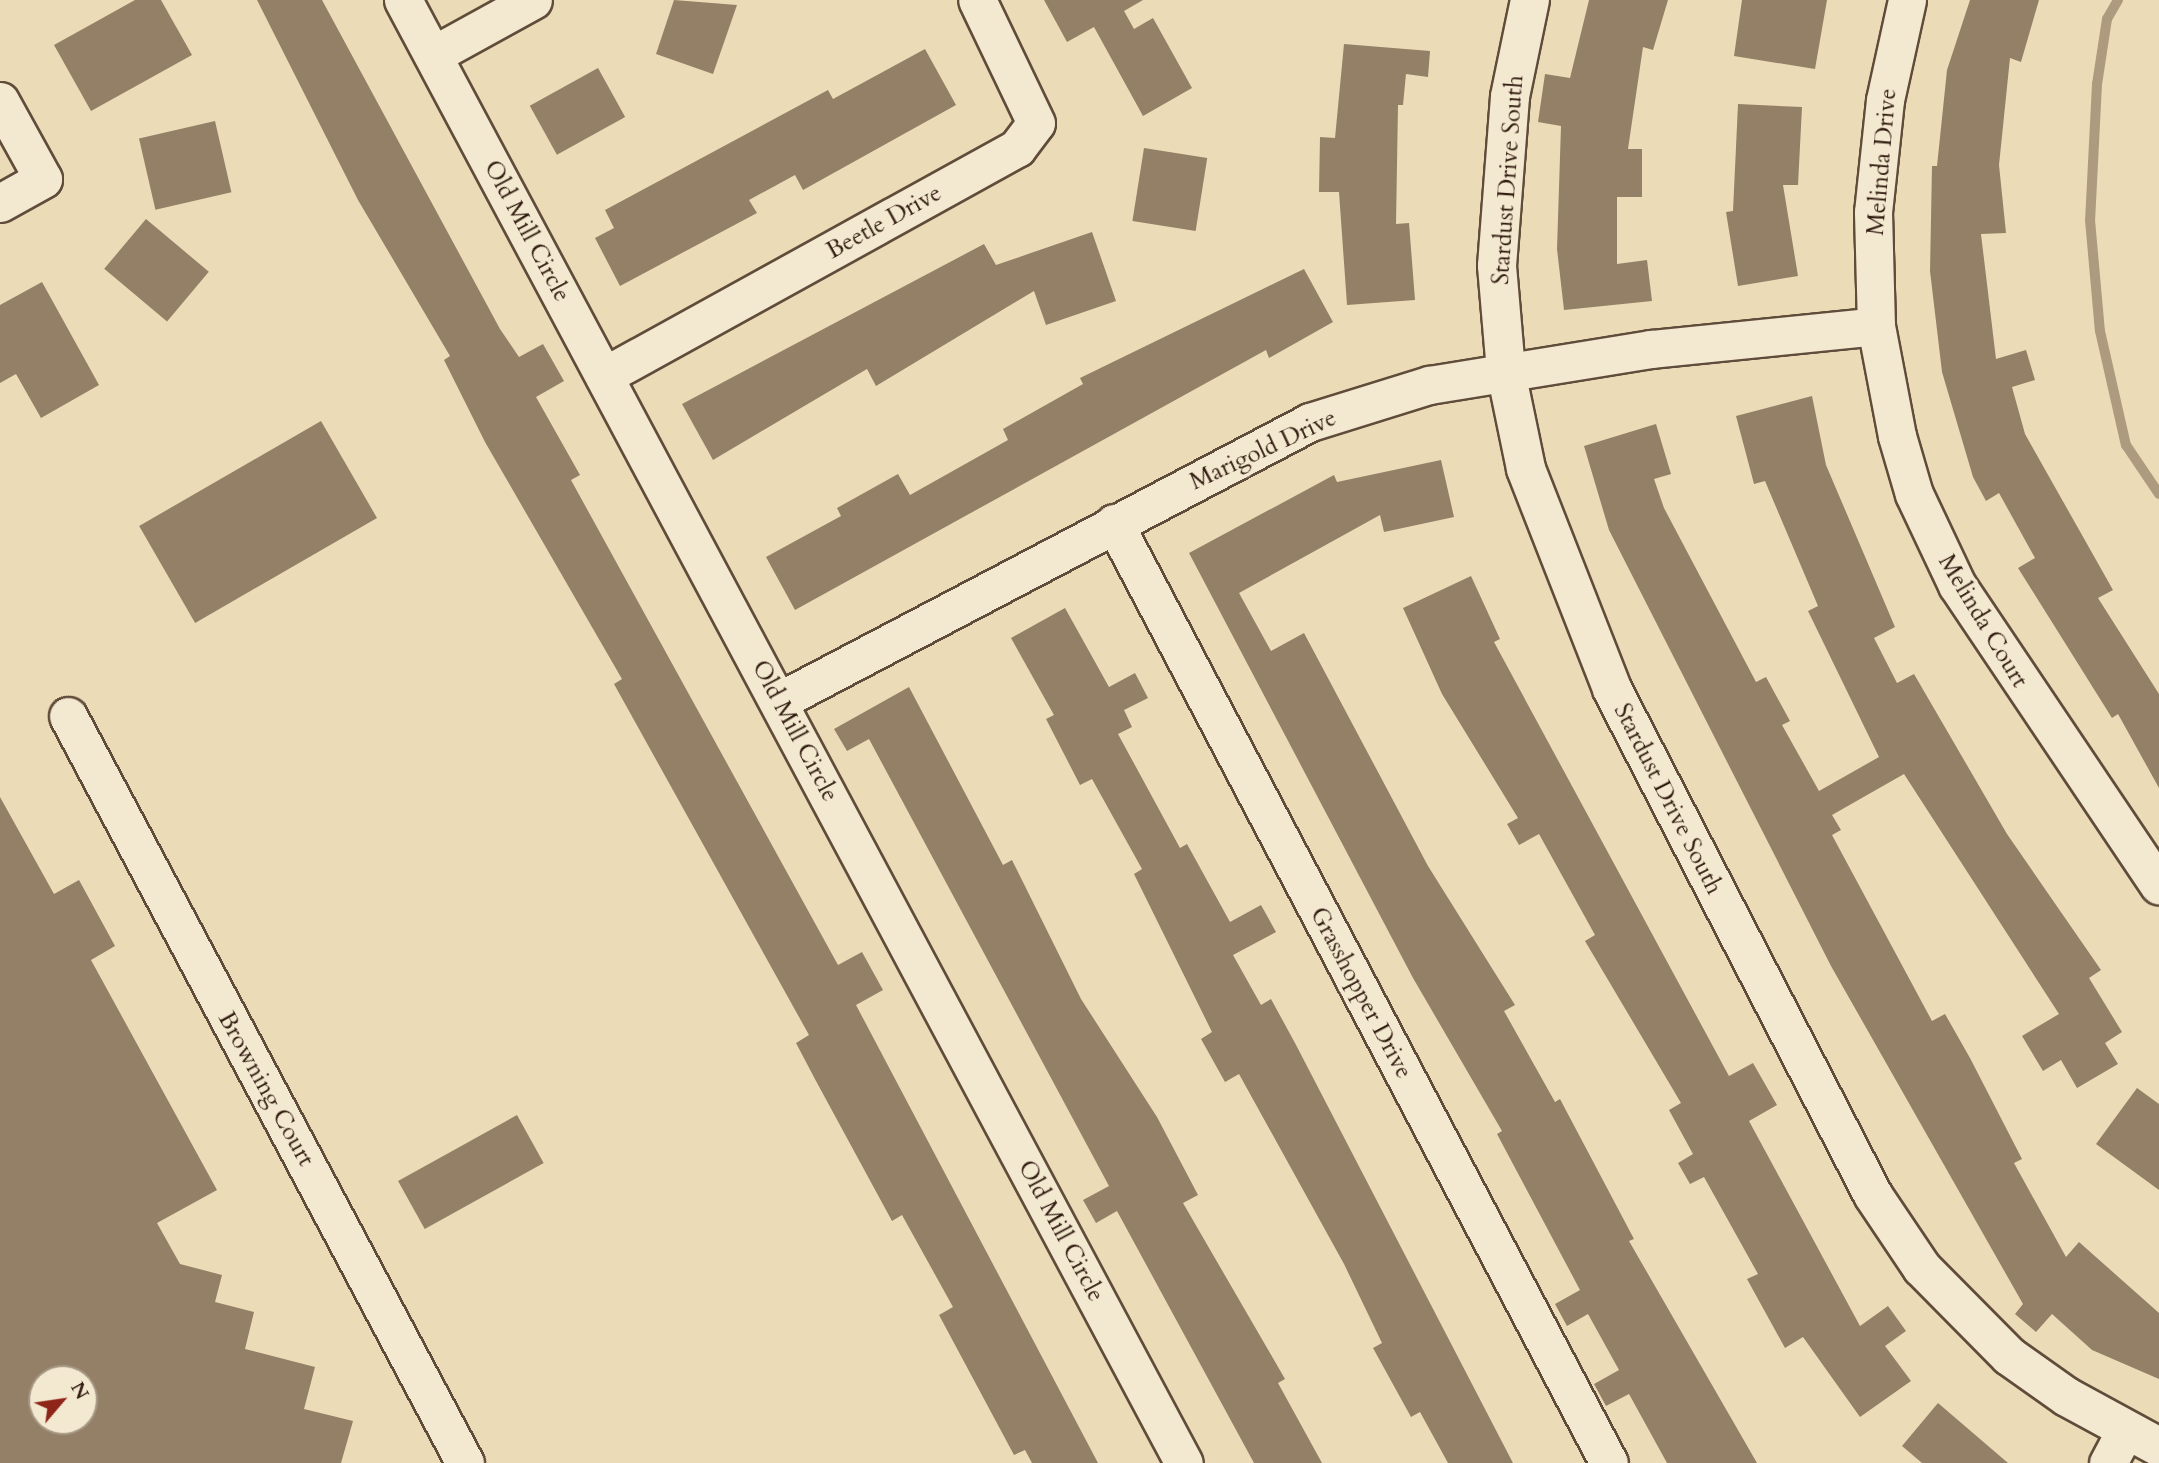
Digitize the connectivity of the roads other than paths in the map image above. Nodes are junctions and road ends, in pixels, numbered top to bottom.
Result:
1 (403, 0) edge
2 (533, 0) edge
3 (977, 0) edge
4 (1530, 0) edge
5 (1907, 0) edge
6 (433, 55) junction
7 (0, 102) edge
8 (0, 203) edge
9 (1875, 326) junction
10 (1506, 372) junction
11 (604, 376) junction
12 (1114, 523) junction
13 (779, 701) junction
14 (68, 716) dead end
15 (2159, 886) edge
16 (2126, 1429) junction
17 (2159, 1447) edge
18 (465, 1463) edge
19 (1184, 1463) edge
20 (1609, 1463) edge
21 (2108, 1463) edge

1 - 6 street, Old Mill Circle
2 - 6 street
3 - 11 street, Beetle Drive
4 - 10 street, Stardust Drive South
5 - 9 street, Melinda Drive
6 - 11 street, Old Mill Circle
7 - 8 street
9 - 10 street, Marigold Drive
9 - 15 street, Melinda Court
10 - 12 street, Marigold Drive
10 - 16 street, Stardust Drive South
11 - 13 street, Old Mill Circle
12 - 13 street, Marigold Drive
12 - 20 street, Grasshopper Drive
13 - 19 street, Old Mill Circle
14 - 18 street, Browning Court
16 - 17 street, Stardust Drive South
16 - 21 street

